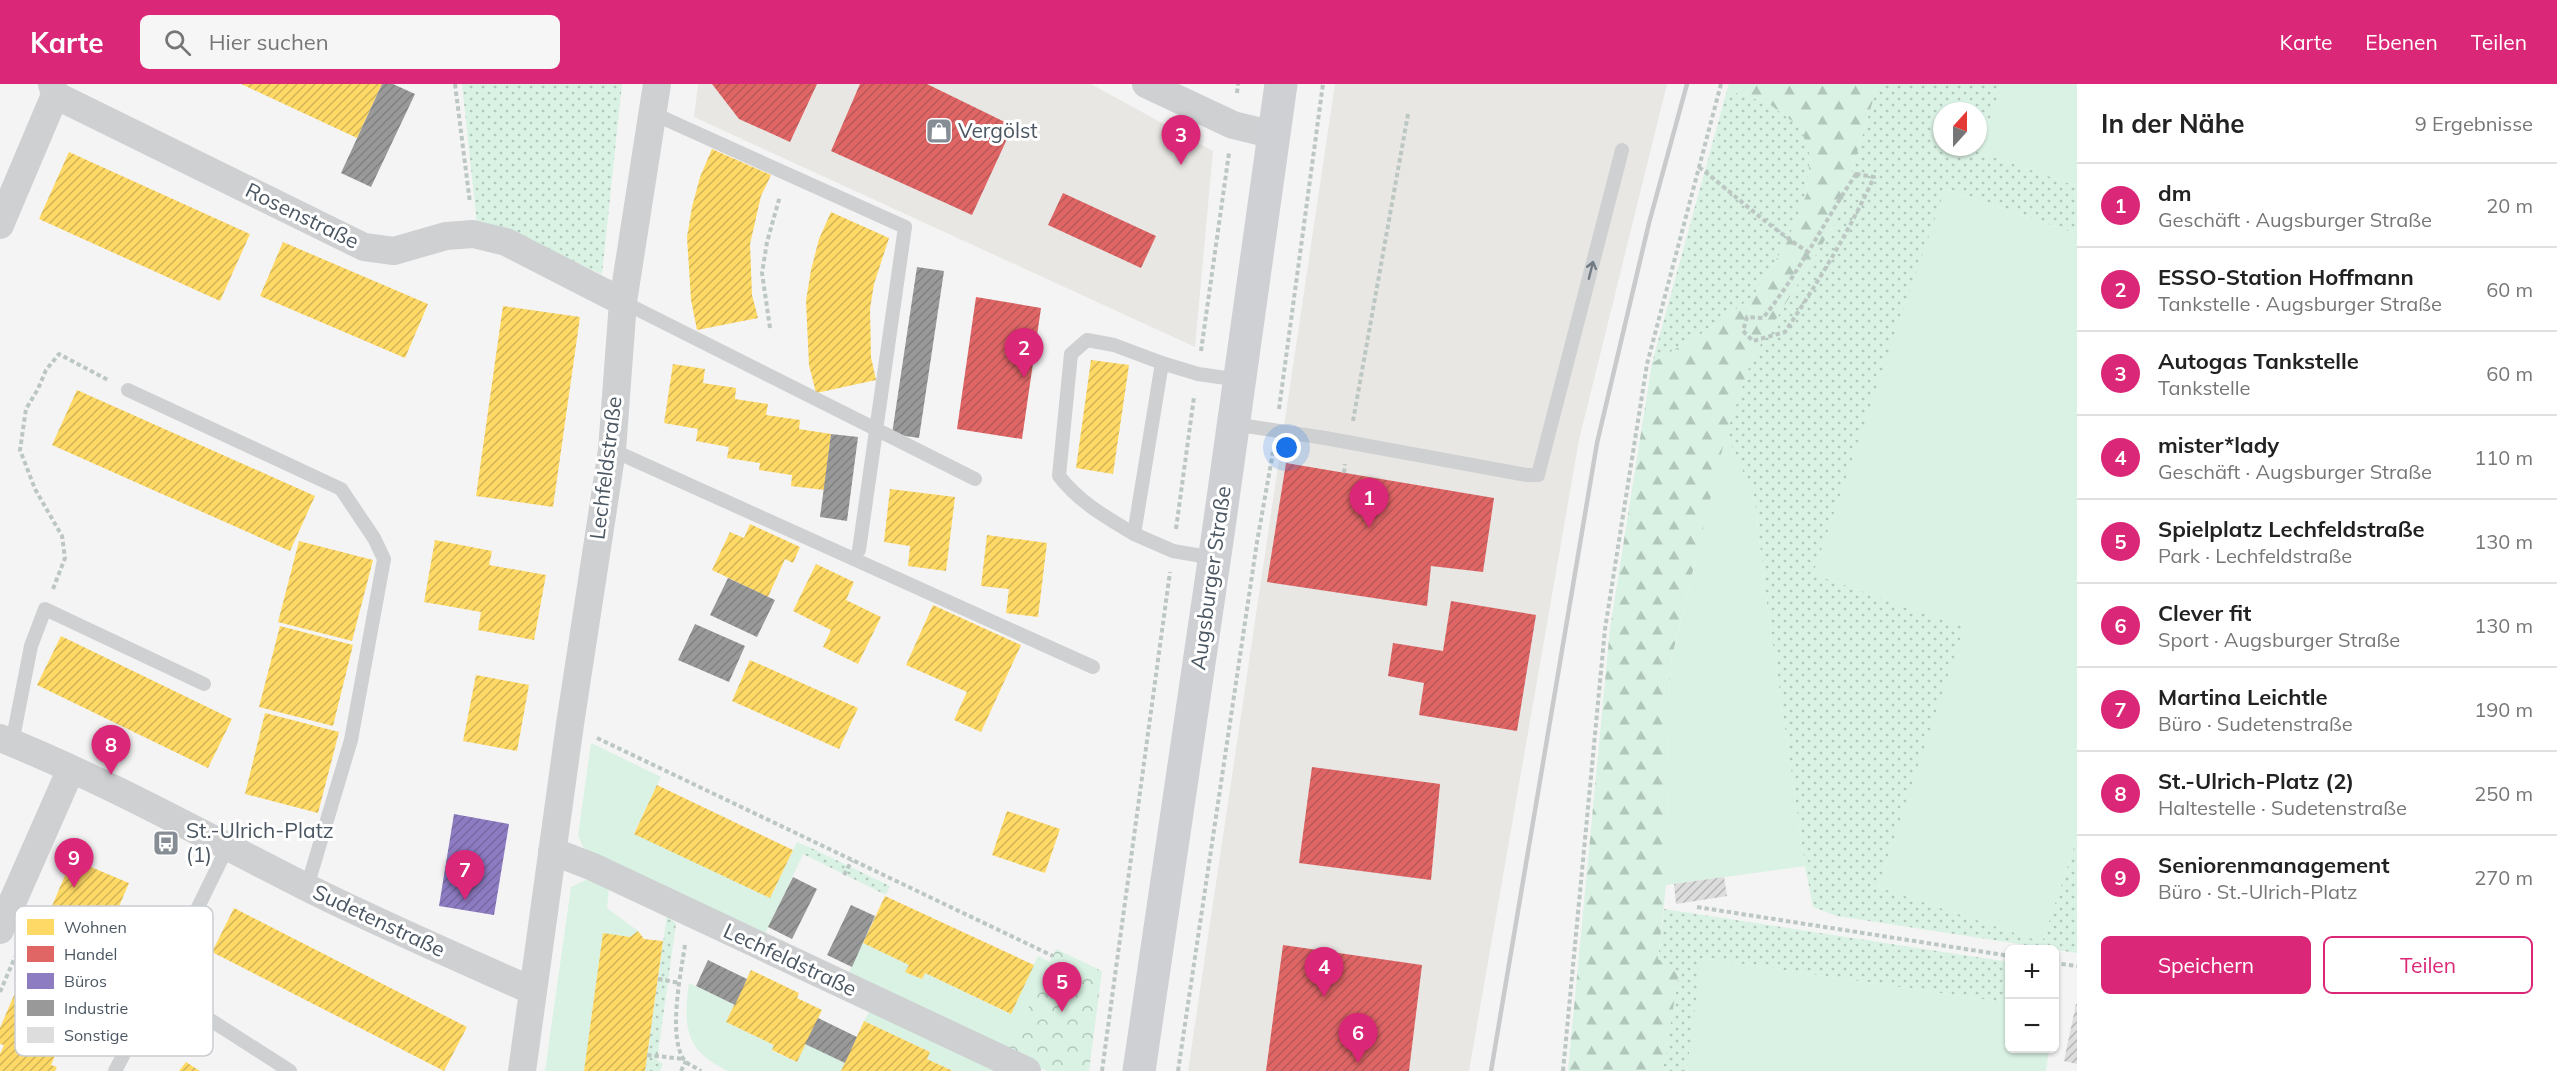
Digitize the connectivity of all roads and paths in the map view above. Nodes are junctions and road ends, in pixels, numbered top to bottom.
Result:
1 (455, 84) edge
2 (657, 84) edge
3 (1146, 84) edge
4 (1281, 84) edge
5 (1323, 84) edge
6 (1721, 84) edge
7 (53, 90) edge
8 (652, 113) junction
9 (1408, 114) dead end
10 (1233, 125) junction
11 (1274, 135) junction
12 (1622, 150) dead end
13 (1699, 167) junction
14 (790, 174) junction
15 (0, 225) edge
16 (473, 234) junction
17 (1808, 252) junction
18 (623, 302) junction
19 (770, 328) dead end
20 (1162, 363) junction
21 (1198, 374) junction
22 (1240, 380) junction
23 (128, 390) joint
24 (1233, 424) junction
25 (877, 430) junction
26 (1276, 432) junction
27 (1349, 442) junction
28 (612, 450) junction
29 (1344, 473) dead end
30 (975, 479) dead end
31 (1134, 534) junction
32 (859, 550) dead end
33 (1173, 551) junction
34 (1214, 558) junction
35 (45, 609) junction
36 (1093, 667) dead end
37 (204, 684) dead end
38 (570, 724) junction
39 (6, 741) edge
40 (71, 769) junction
41 (228, 846) junction
42 (552, 851) junction
43 (852, 860) junction
44 (844, 875) dead end
45 (307, 887) junction
46 (21, 906) edge
47 (199, 906) edge
48 (1696, 908) dead end
49 (696, 916) junction
50 (15, 923) edge
51 (9, 939) edge
52 (2005, 955) edge
53 (1053, 956) dead end
54 (2059, 964) edge
55 (2077, 966) edge
56 (658, 980) dead end
57 (680, 983) junction
58 (533, 991) junction
59 (0, 992) edge
60 (213, 1022) edge
61 (647, 1055) dead end
62 (123, 1056) edge
63 (685, 1060) junction
64 (115, 1071) edge
65 (290, 1071) edge
66 (522, 1071) edge
67 (681, 1071) edge
68 (701, 1071) edge
69 (1027, 1071) edge
70 (1102, 1071) edge
71 (1139, 1071) edge
72 (1178, 1071) edge
73 (1563, 1071) edge

1 - 16 path
2 - 8 street, Lechfeldstraße
3 - 10 street
4 - 11 main road, Augsburger Straße
5 - 26 path
6 - 13 path
7 - 15 street, Rosenstraße
7 - 16 street, Rosenstraße
8 - 14 lane
8 - 18 street, Lechfeldstraße
9 - 27 path
10 - 11 street
10 - 21 path
11 - 22 main road, Augsburger Straße
27 -> 12 lane
13 - 17 path
13 - 73 path
14 - 19 path
14 - 25 lane
16 - 18 street, Rosenstraße
17 - 17 path
18 - 25 lane
18 - 28 street, Lechfeldstraße
20 - 21 lane
20 - 31 lane
20 - 31 lane
21 - 22 lane
21 - 33 path
22 - 24 main road, Augsburger Straße
23 - 35 path
23 - 45 lane
24 - 26 lane
24 - 34 main road, Augsburger Straße
25 - 30 lane
25 - 32 lane
26 - 27 lane
26 - 72 path
27 - 29 path
28 - 36 lane
28 - 38 street, Lechfeldstraße
31 - 33 lane
33 - 34 lane
33 - 70 path
34 - 71 main road, Augsburger Straße
35 - 37 lane
35 - 39 lane
38 - 42 street, Lechfeldstraße
38 - 43 path
39 - 40 street, Sudetenstraße
40 - 41 street, Sudetenstraße
40 - 46 street
41 - 45 street, Sudetenstraße
41 - 47 lane
42 - 49 street, Lechfeldstraße
42 - 58 street, Lechfeldstraße
43 - 44 path
43 - 53 path
45 - 58 street, Sudetenstraße
48 - 52 path
49 - 57 path
49 - 69 street, Lechfeldstraße
50 - 51 street
51 - 59 path
54 - 55 path
56 - 57 path
57 - 63 path
58 - 66 street, Lechfeldstraße
60 - 65 lane
61 - 63 path
62 - 64 lane
63 - 67 path
63 - 68 path

